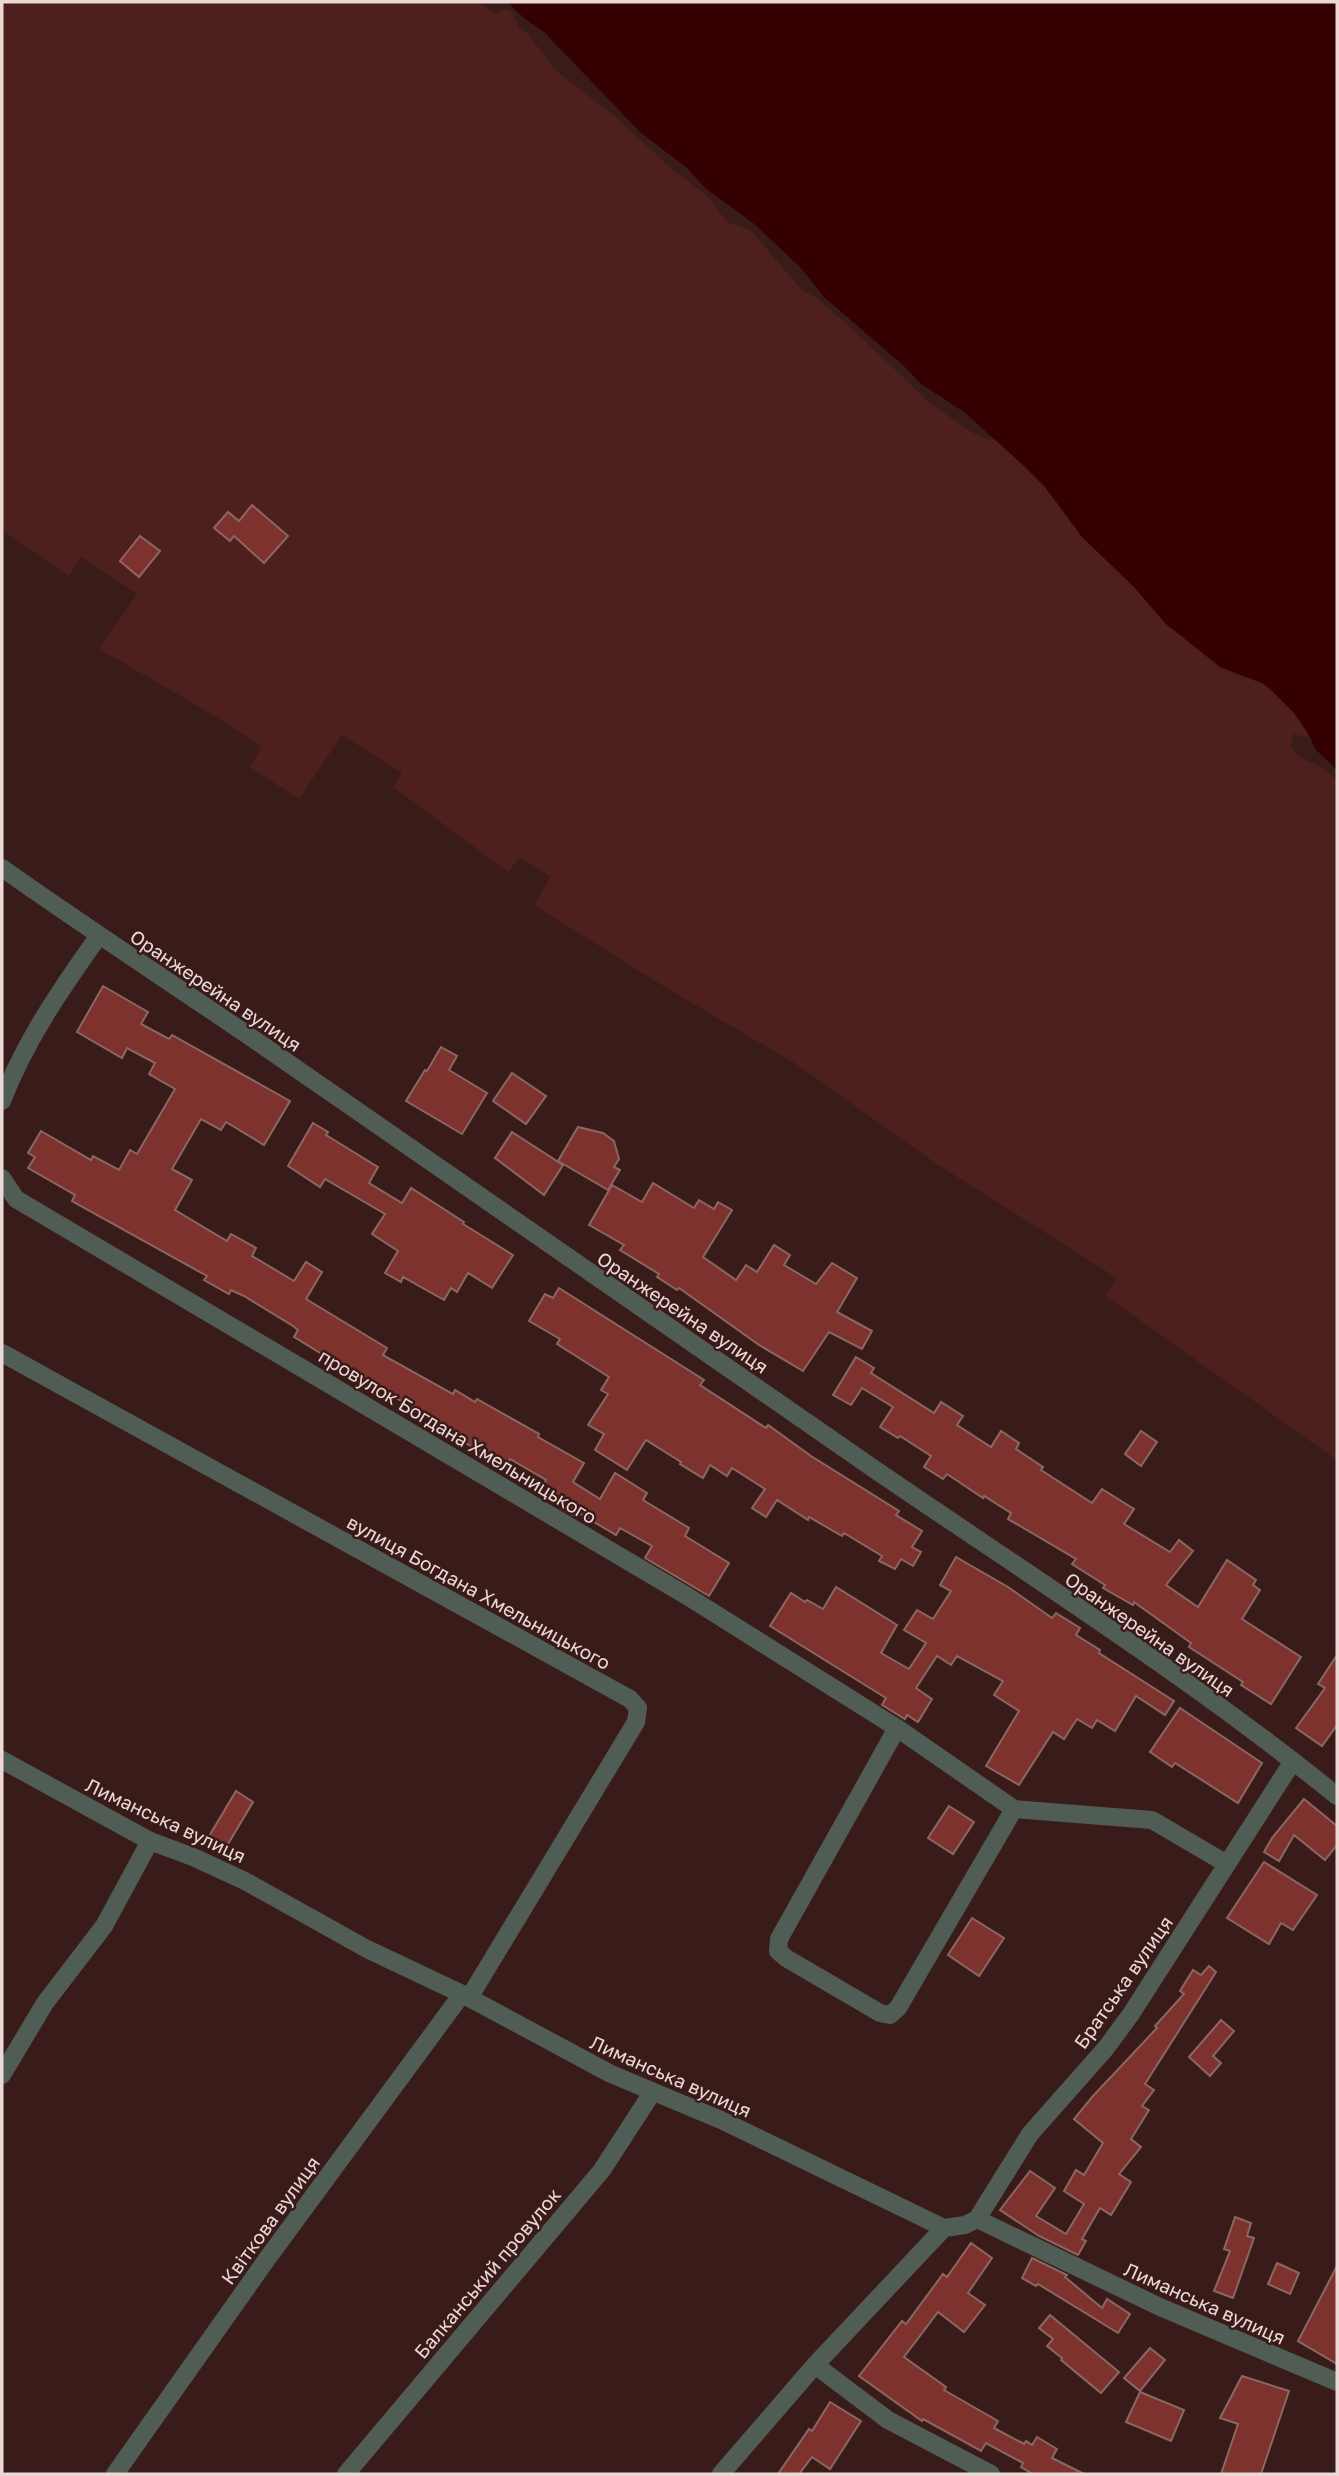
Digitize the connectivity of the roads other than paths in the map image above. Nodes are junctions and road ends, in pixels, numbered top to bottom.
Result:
1 (2, 868) edge
2 (99, 937) junction
3 (2, 1101) edge
4 (2, 1178) edge
5 (2, 1353) edge
6 (897, 1728) junction
7 (2, 1760) edge
8 (1293, 1761) junction
9 (1337, 1796) edge
10 (1014, 1809) junction
11 (150, 1840) junction
12 (1227, 1864) junction
13 (466, 1996) junction
14 (2, 2075) edge
15 (652, 2093) junction
16 (977, 2220) junction
17 (944, 2228) junction
18 (815, 2365) junction
19 (1337, 2382) edge
20 (115, 2474) edge
21 (346, 2474) edge
22 (721, 2474) edge
23 (991, 2474) edge

1 - 2 street, Оранжерейна вулиця
2 - 3 street
2 - 8 street, Оранжерейна вулиця
4 - 6 street, провулок Богдана Хмельницького
5 - 13 street, вулиця Богдана Хмельницького
6 - 10 street, провулок Богдана Хмельницького
6 - 10 street
7 - 11 street, Лиманська вулиця
8 - 9 street, Оранжерейна вулиця
8 - 12 street, Братська вулиця
10 - 12 street
11 - 13 street, Лиманська вулиця
11 - 14 street
12 - 16 street, Братська вулиця
13 - 15 street, Лиманська вулиця
13 - 20 street, Квіткова вулиця
15 - 17 street, Лиманська вулиця
15 - 21 street, Балканський провулок
16 - 17 street
16 - 19 street, Лиманська вулиця
17 - 18 street
18 - 22 street
18 - 23 street

